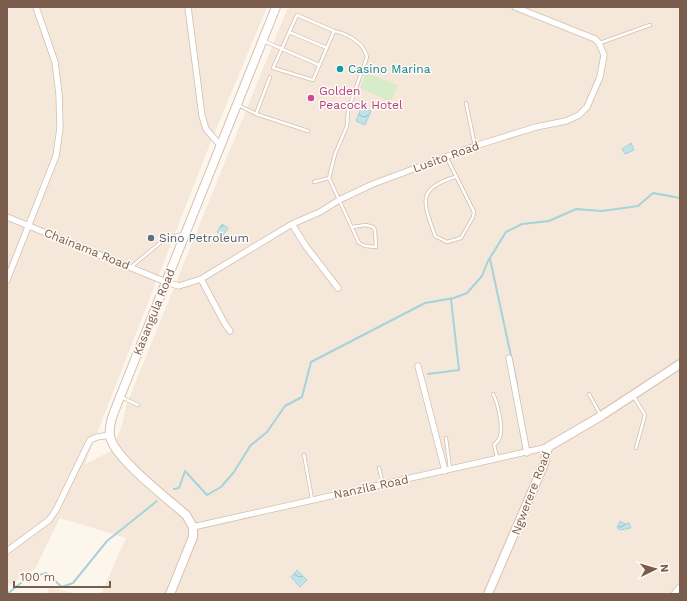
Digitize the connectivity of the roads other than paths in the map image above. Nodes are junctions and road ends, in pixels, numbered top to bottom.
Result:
1 (36, 7) edge
2 (188, 7) edge
3 (276, 7) edge
4 (515, 7) edge
5 (650, 25) dead end
6 (334, 31) junction
7 (289, 32) junction
8 (263, 41) junction
9 (600, 43) junction
10 (281, 48) junction
11 (327, 48) junction
12 (319, 64) junction
13 (270, 77) dead end
14 (466, 103) dead end
15 (238, 105) junction
16 (256, 114) junction
17 (308, 131) dead end
18 (220, 145) junction
19 (475, 146) junction
20 (447, 158) junction
21 (455, 177) junction
22 (329, 178) junction
23 (314, 182) dead end
24 (339, 200) junction
25 (7, 217) edge
26 (292, 224) junction
27 (30, 225) junction
28 (352, 227) junction
29 (185, 233) junction
30 (131, 267) junction
31 (201, 279) junction
32 (7, 280) edge
33 (166, 282) junction
34 (338, 288) dead end
35 (230, 331) dead end
36 (510, 358) dead end
37 (680, 364) edge
38 (418, 366) dead end
39 (493, 394) dead end
40 (589, 394) dead end
41 (633, 395) junction
42 (120, 397) junction
43 (138, 405) dead end
44 (601, 416) junction
45 (110, 435) junction
46 (446, 438) dead end
47 (548, 447) junction
48 (636, 448) dead end
49 (528, 453) junction
50 (304, 455) dead end
51 (497, 458) junction
52 (379, 468) dead end
53 (447, 470) junction
54 (383, 484) junction
55 (312, 499) junction
56 (193, 527) junction
57 (7, 551) edge
58 (680, 587) edge
59 (170, 594) edge
60 (488, 594) edge
61 (674, 594) edge

1 - 27 street
2 - 18 street
3 - 8 main road, Kasangula Road
4 - 9 street
5 - 9 lane
6 - 7 lane
6 - 11 lane
6 - 22 lane
7 - 10 lane
7 - 11 lane
8 - 10 lane
8 - 15 main road, Kasangula Road
9 - 19 street, Lusito Road
10 - 12 lane
10 - 12 lane
11 - 12 lane
13 - 16 lane
14 - 19 lane
15 - 16 lane
15 - 18 main road, Kasangula Road
16 - 17 lane
18 - 29 main road, Kasangula Road
19 - 20 street, Lusito Road
20 - 21 lane
20 - 24 street, Lusito Road
21 - 21 lane
22 - 23 lane
22 - 24 lane
24 - 26 street, Lusito Road
24 - 28 lane
25 - 27 street, Chainama Road
26 - 31 street, Lusito Road
26 - 34 street
27 - 30 street, Chainama Road
27 - 32 street
28 - 28 lane
29 - 30 lane
29 - 33 main road, Kasangula Road
30 - 33 street, Chainama Road
31 - 33 street, Lusito Road
31 - 35 street
33 - 42 main road, Kasangula Road
36 - 49 street
37 - 41 main road, Ngwerere Road
38 - 53 street
39 - 51 lane
40 - 44 lane
41 - 44 main road, Ngwerere Road
41 - 48 lane
42 - 43 lane
42 - 45 main road, Kasangula Road
44 - 47 main road, Ngwerere Road
45 - 56 main road
45 - 57 street
46 - 53 lane
47 - 49 street, Nanzila Road
47 - 60 main road, Ngwerere Road
49 - 51 street, Nanzila Road
50 - 55 lane
51 - 53 street, Nanzila Road
52 - 54 lane
53 - 54 street, Nanzila Road
54 - 55 street, Nanzila Road
55 - 56 street, Nanzila Road
56 - 59 main road
58 - 61 street

